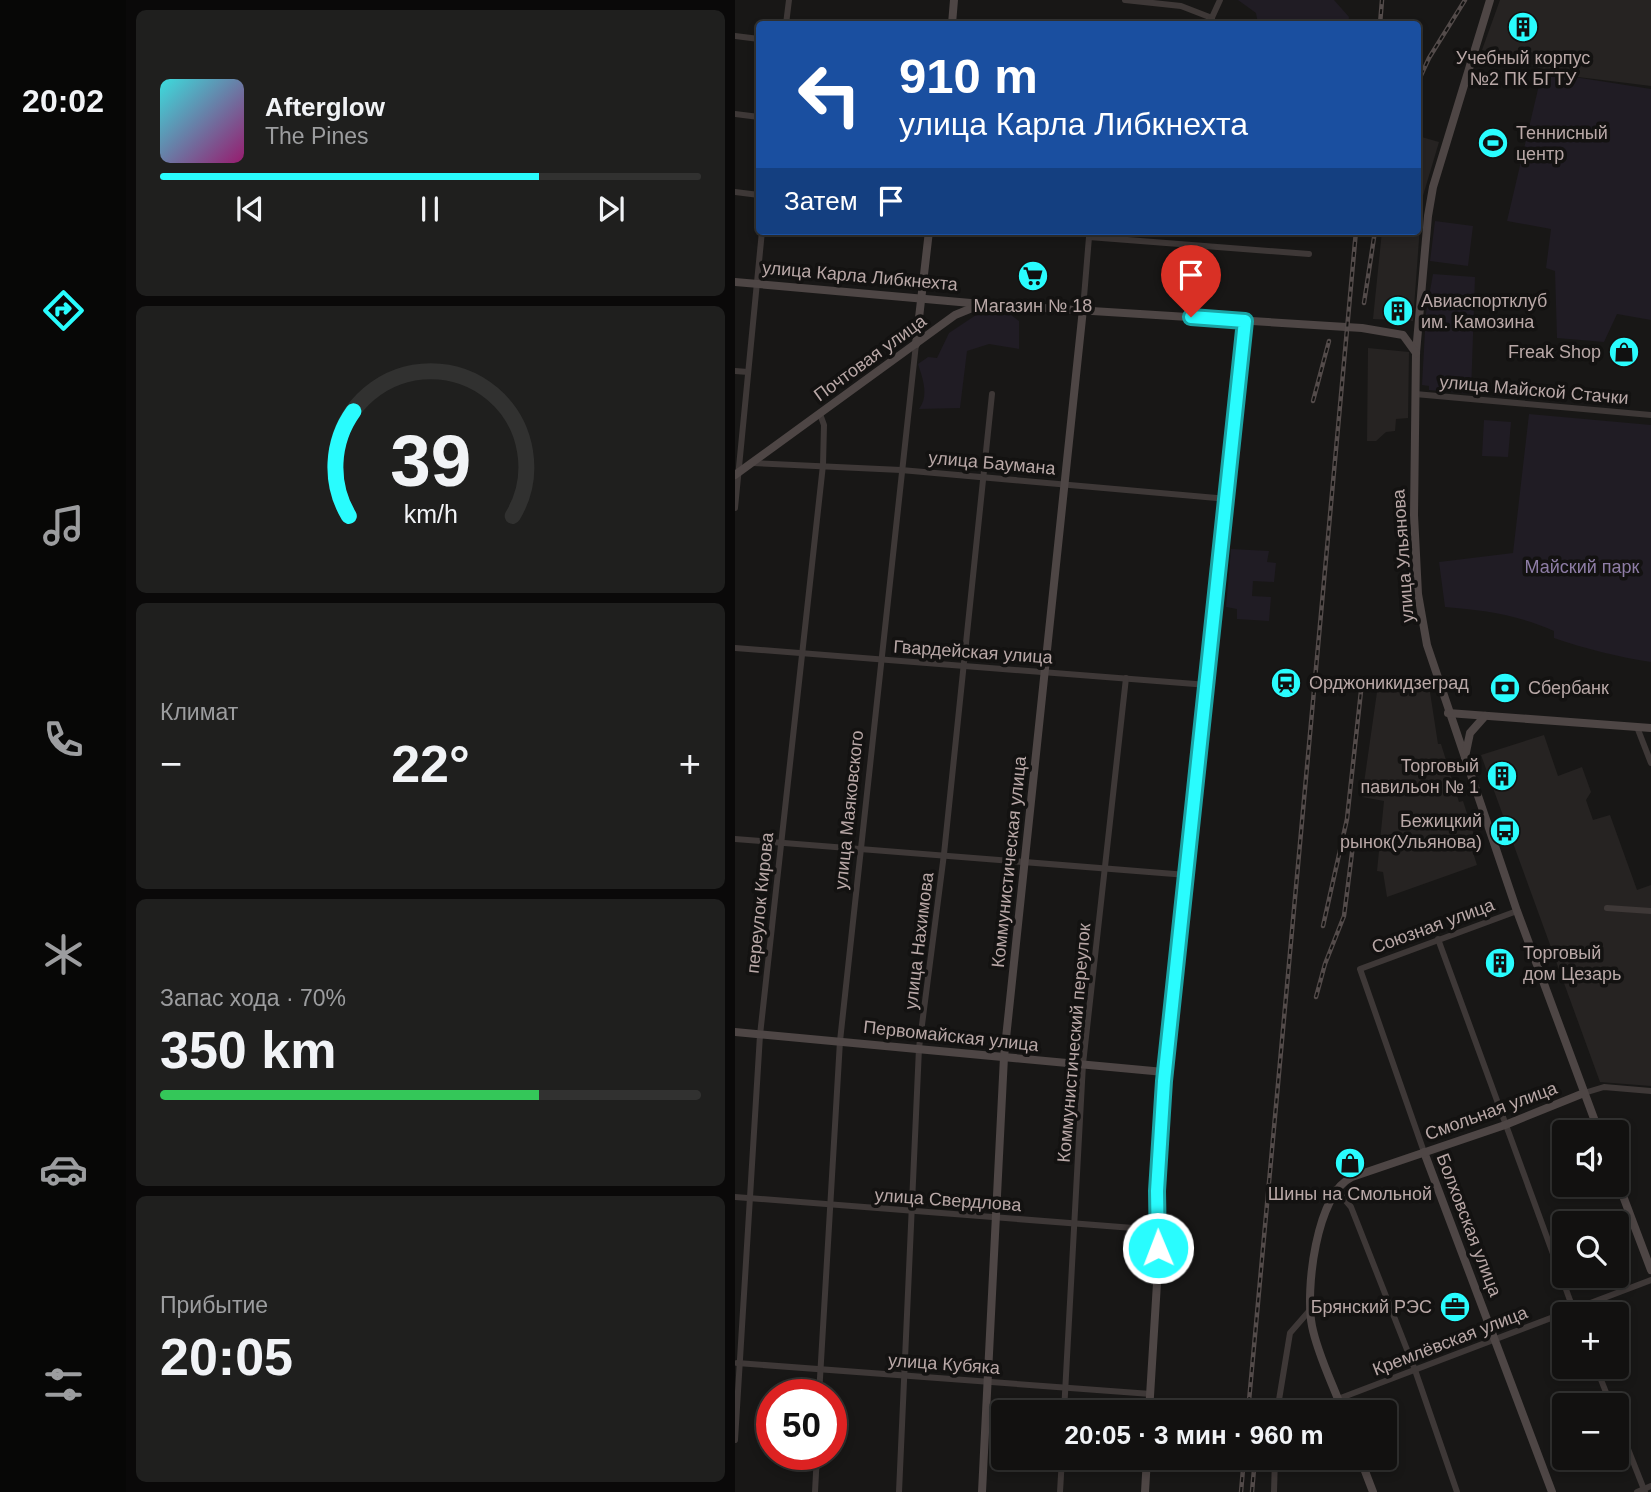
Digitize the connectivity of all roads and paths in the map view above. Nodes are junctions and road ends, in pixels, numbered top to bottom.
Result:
1 (789, 0) edge
2 (954, 0) edge
3 (1125, 0) edge
4 (1220, 0) edge
5 (1490, 0) edge
6 (786, 21) edge
7 (952, 21) edge
8 (1208, 21) edge
9 (1210, 21) edge
10 (735, 36) edge
11 (756, 39) edge
12 (735, 114) edge
13 (756, 117) edge
14 (735, 192) edge
15 (756, 195) edge
16 (761, 235) edge
17 (928, 235) edge
18 (1092, 235) edge
19 (1103, 235) edge
20 (1309, 254) dead end
21 (735, 282) edge
22 (755, 284) junction
23 (920, 300) junction
24 (982, 304) junction
25 (1083, 309) junction
26 (1245, 321) junction
27 (1419, 324) junction
28 (1404, 335) junction
29 (916, 344) junction
30 (1416, 353) junction
31 (735, 371) edge
32 (748, 372) junction
33 (992, 394) dead end
34 (1415, 394) junction
35 (820, 414) junction
36 (1651, 415) edge
37 (735, 426) edge
38 (744, 427) junction
39 (753, 463) junction
40 (823, 466) junction
41 (901, 470) junction
42 (736, 473) edge
43 (982, 478) junction
44 (1065, 483) junction
45 (1228, 499) junction
46 (735, 508) edge
47 (735, 648) edge
48 (802, 653) junction
49 (880, 659) junction
50 (965, 665) junction
51 (1045, 671) junction
52 (1126, 678) junction
53 (1208, 684) junction
54 (1448, 713) junction
55 (1485, 716) junction
56 (1637, 727) junction
57 (1651, 728) edge
58 (1465, 760) junction
59 (1651, 763) edge
60 (735, 839) edge
61 (781, 842) junction
62 (861, 847) junction
63 (944, 854) junction
64 (1025, 860) junction
65 (1104, 869) junction
66 (1187, 875) junction
67 (1607, 908) dead end
68 (1517, 911) junction
69 (1651, 911) edge
70 (1439, 939) junction
71 (1360, 969) joint
72 (735, 1032) edge
73 (760, 1035) junction
74 (840, 1041) junction
75 (919, 1048) junction
76 (1004, 1058) junction
77 (1083, 1064) junction
78 (1164, 1072) junction
79 (1651, 1091) edge
80 (1584, 1093) junction
81 (1594, 1120) edge
82 (1505, 1125) junction
83 (1424, 1152) junction
84 (1336, 1189) junction
85 (1623, 1197) edge
86 (735, 1198) edge
87 (752, 1199) junction
88 (830, 1205) junction
89 (912, 1212) junction
90 (994, 1218) junction
91 (1074, 1224) junction
92 (1159, 1230) junction
93 (1651, 1270) edge
94 (1651, 1280) edge
95 (1571, 1302) edge
96 (1596, 1302) edge
97 (1310, 1310) junction
98 (1552, 1319) edge
99 (1497, 1339) junction
100 (736, 1363) edge
101 (820, 1369) junction
102 (1415, 1370) junction
103 (906, 1376) junction
104 (820, 1379) edge
105 (986, 1381) junction
106 (1066, 1387) junction
107 (1150, 1394) junction
108 (1338, 1399) joint
109 (1065, 1400) edge
110 (1150, 1400) edge
111 (1279, 1400) edge
112 (735, 1440) edge
113 (1629, 1452) edge
114 (816, 1470) edge
115 (1061, 1470) edge
116 (1146, 1470) edge
117 (1275, 1470) edge
118 (1365, 1470) edge
119 (1644, 1490) edge
120 (815, 1492) edge
121 (899, 1492) edge
122 (982, 1492) edge
123 (1060, 1492) edge
124 (1145, 1492) edge
125 (1274, 1492) edge
126 (1373, 1492) edge
127 (1457, 1492) edge
128 (1552, 1492) edge

1 - 6 street
2 - 7 main road
3 - 8 street
4 - 9 street
5 - 27 main road, улица Ульянова
10 - 11 street
12 - 13 street
14 - 15 street
16 - 22 street
17 - 23 main road, улица Маяковского
18 - 25 street, Коммунистическая улица
19 - 20 street
21 - 22 main road, улица Карла Либкнехта
22 - 23 main road, улица Карла Либкнехта
22 - 32 street
23 - 24 main road, улица Карла Либкнехта
23 - 29 main road, улица Маяковского
24 - 25 main road, Почтовая улица
24 - 29 main road, Почтовая улица
25 - 26 main road
25 - 44 main road, Коммунистическая улица
26 - 28 main road
26 - 45 main road
27 - 28 main road
27 - 30 main road, улица Ульянова
28 - 30 main road
29 - 35 main road, Почтовая улица
29 - 41 street, улица Маяковского
30 - 34 main road, улица Ульянова
31 - 32 street
32 - 38 street
33 - 43 street, улица Нахимова
34 - 36 street, улица Майской Стачки
34 - 54 main road, улица Ульянова
35 - 39 main road, Почтовая улица
35 - 40 street, переулок Кирова
37 - 38 street
38 - 42 street
39 - 40 street, улица Баумана
39 - 42 main road, Почтовая улица
40 - 41 street, улица Баумана
40 - 48 street, переулок Кирова
41 - 43 street, улица Баумана
41 - 49 street, улица Маяковского
42 - 46 street
43 - 44 street, улица Баумана
43 - 50 street, улица Нахимова
44 - 45 street, улица Баумана
44 - 51 main road, Коммунистическая улица
45 - 53 main road
47 - 48 street, Гвардейская улица
48 - 49 street, Гвардейская улица
48 - 61 street, переулок Кирова
49 - 50 street, Гвардейская улица
49 - 62 street, улица Маяковского
50 - 51 street, Гвардейская улица
50 - 63 street, улица Нахимова
51 - 52 street, Гвардейская улица
51 - 64 main road, Коммунистическая улица
52 - 53 street, Гвардейская улица
52 - 65 street, Коммунистический переулок
53 - 66 main road
54 - 55 main road
54 - 58 main road, улица Ульянова
55 - 56 main road
55 - 58 main road
56 - 57 main road
56 - 59 street
58 - 68 main road, улица Ульянова
60 - 61 street
61 - 62 street
61 - 73 street, переулок Кирова
62 - 63 street
62 - 74 street, улица Маяковского
63 - 64 street
63 - 75 street, улица Нахимова
64 - 65 street
64 - 76 main road, Коммунистическая улица
65 - 66 street
65 - 77 street, Коммунистический переулок
66 - 78 main road
67 - 69 street
68 - 70 street, Союзная улица
68 - 80 main road, улица Ульянова
70 - 71 street, Союзная улица
70 - 82 street
71 - 83 street, Болховская улица
72 - 73 main road, Первомайская улица
73 - 74 main road, Первомайская улица
73 - 87 street, переулок Кирова
74 - 75 main road, Первомайская улица
74 - 88 street, улица Маяковского
75 - 76 main road, Первомайская улица
75 - 89 street, улица Нахимова
76 - 77 main road, Первомайская улица
76 - 90 main road, Коммунистическая улица
77 - 78 main road, Первомайская улица
77 - 91 street, Коммунистический переулок
78 - 92 main road
79 - 80 street, Смольная улица
80 - 81 main road, улица Ульянова
80 - 82 main road, Смольная улица
82 - 83 main road, Смольная улица
82 - 95 street
83 - 84 main road, Смольная улица
83 - 99 main road, Болховская улица
84 - 97 main road
84 - 102 street
85 - 93 main road
86 - 87 street, улица Свердлова
87 - 88 street, улица Свердлова
87 - 100 street, переулок Кирова
88 - 89 street, улица Свердлова
88 - 101 street, улица Маяковского
89 - 90 street, улица Свердлова
89 - 103 street, улица Нахимова
90 - 91 street, улица Свердлова
90 - 105 main road, Коммунистическая улица
91 - 92 street, улица Свердлова
91 - 106 street, Коммунистический переулок
92 - 107 main road
94 - 96 street, Кремлёвская улица
97 - 108 main road
97 - 111 street
98 - 99 street, Кремлёвская улица
99 - 102 street, Кремлёвская улица
99 - 128 main road, Болховская улица
100 - 101 street, улица Кубяка
100 - 112 street, переулок Кирова
101 - 103 street, улица Кубяка
101 - 104 street, улица Маяковского
102 - 108 street, Кремлёвская улица
102 - 127 street
103 - 105 street, улица Кубяка
103 - 121 street, улица Нахимова
105 - 106 street, улица Кубяка
105 - 122 main road, Коммунистическая улица
106 - 107 street, улица Кубяка
106 - 109 street, Коммунистический переулок
107 - 110 main road
113 - 119 street
114 - 120 street
115 - 123 street
116 - 124 main road
117 - 125 street
118 - 126 main road

